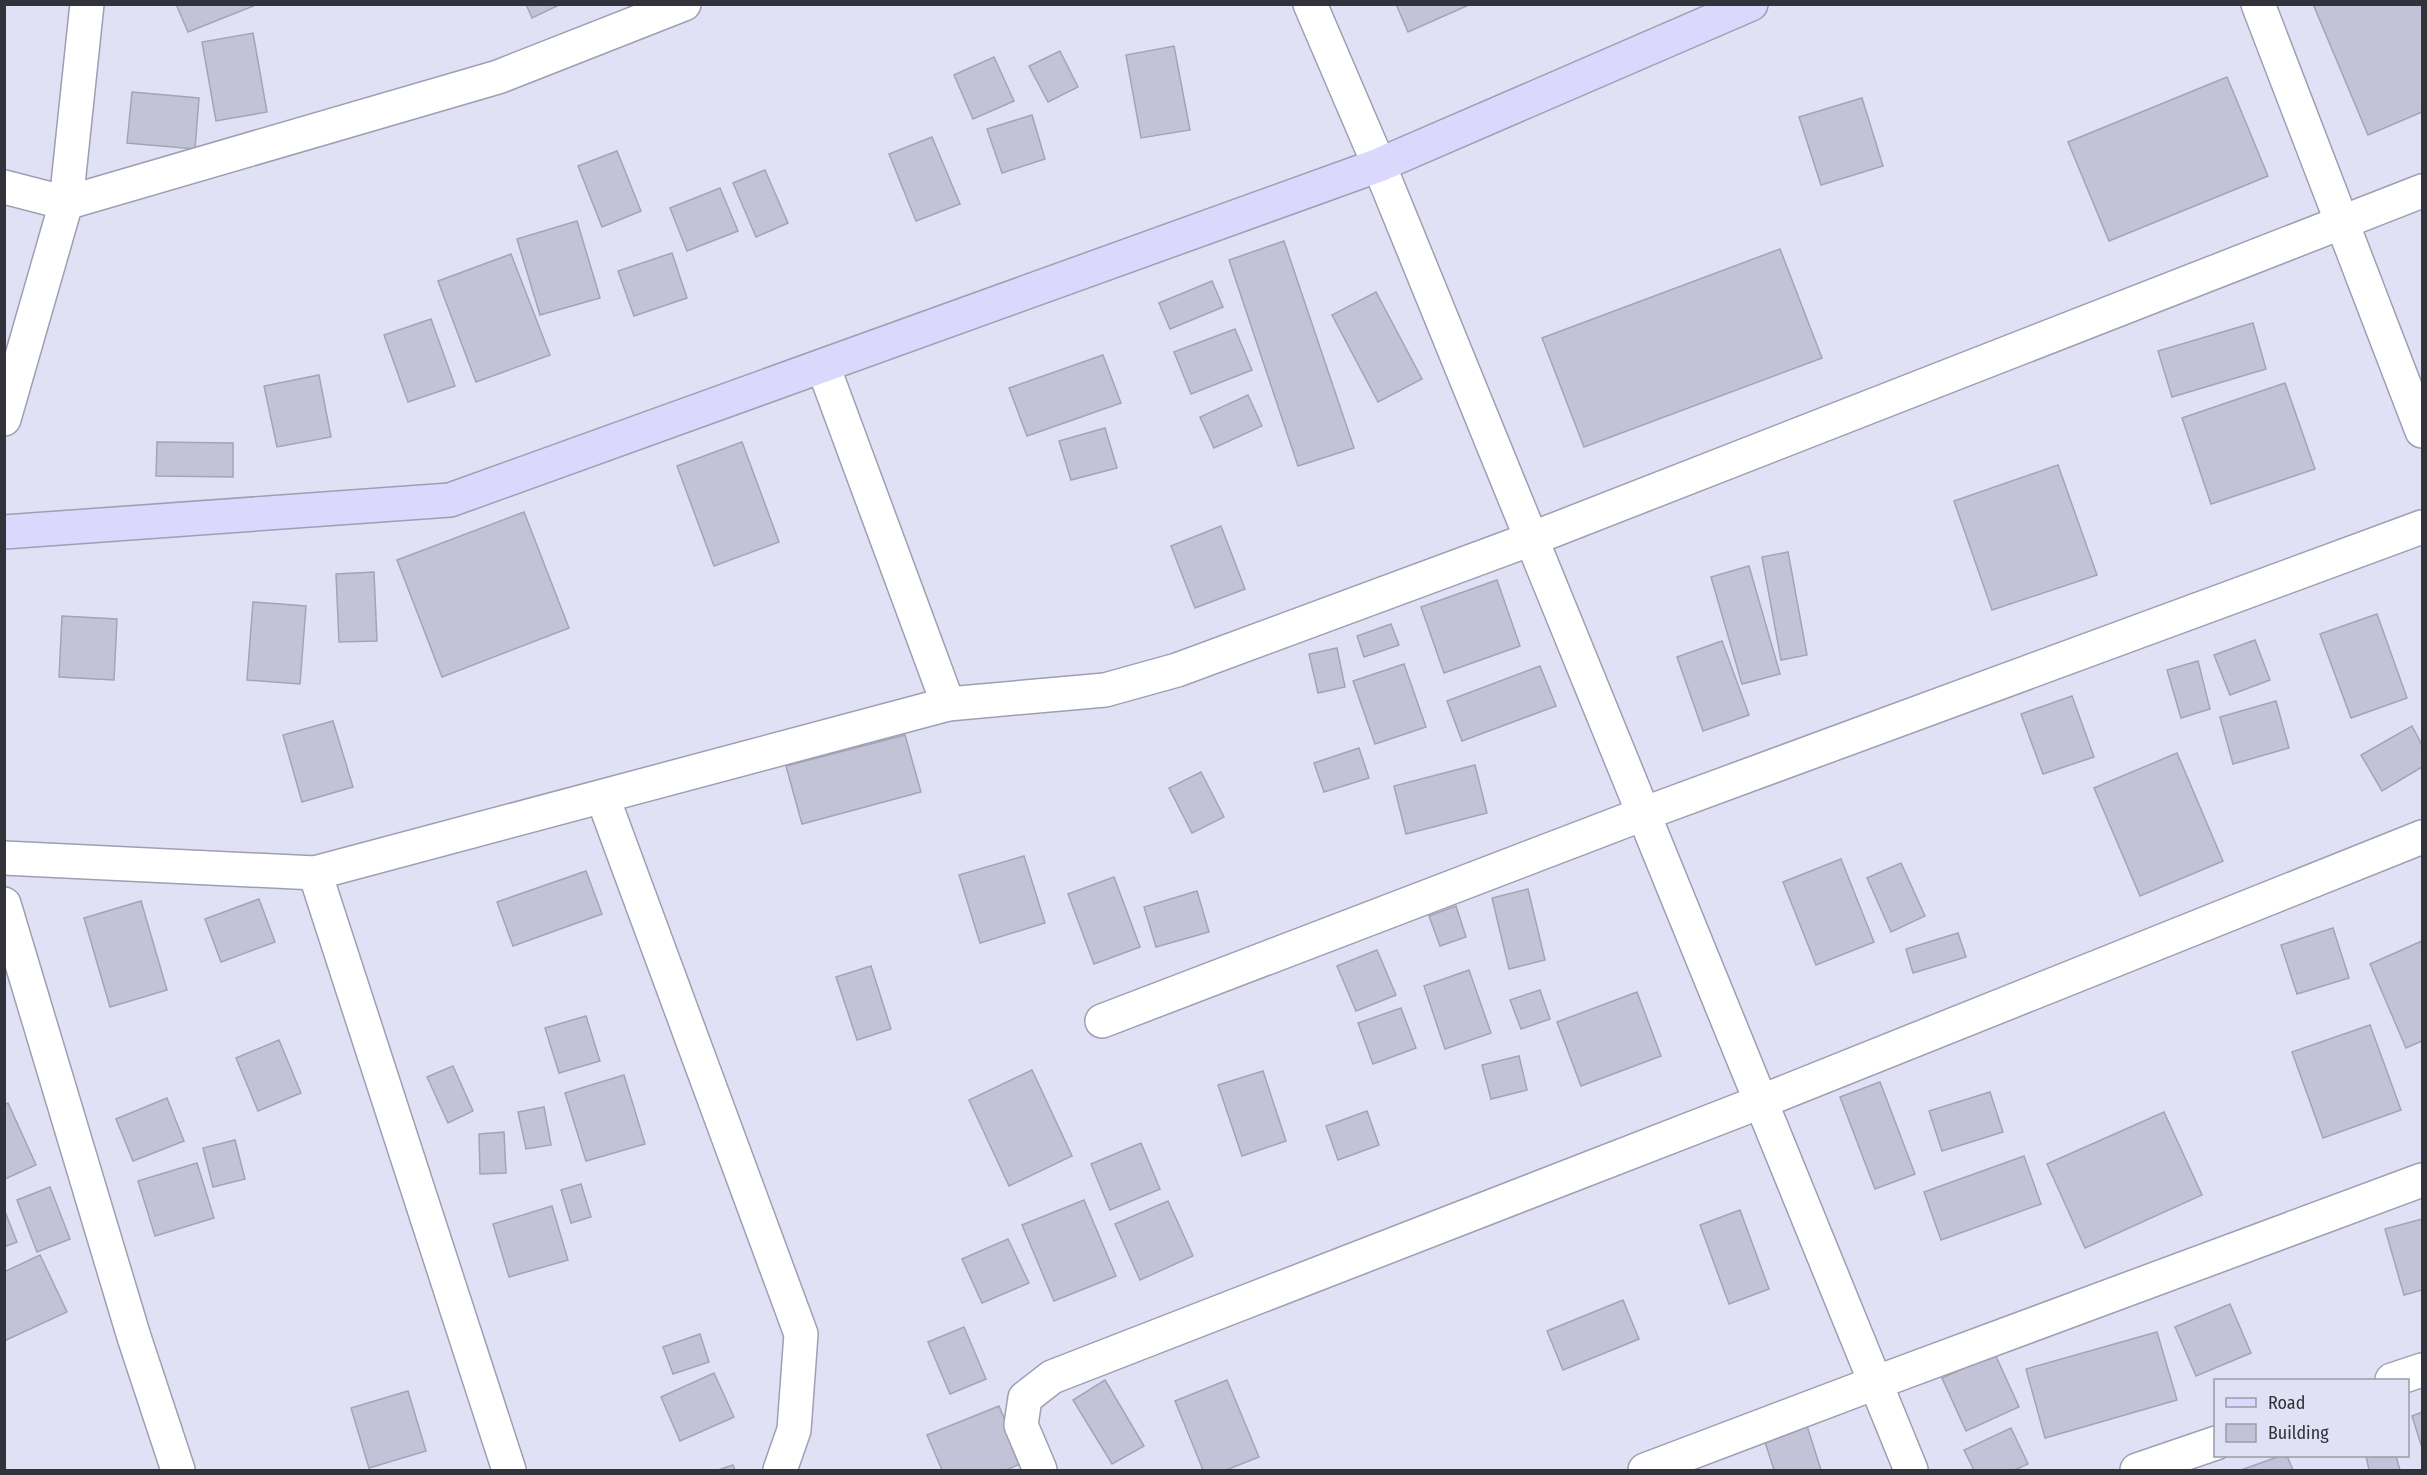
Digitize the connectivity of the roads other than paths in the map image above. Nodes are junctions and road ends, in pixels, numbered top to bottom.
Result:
1 (87, 4) edge
2 (684, 4) edge
3 (1310, 4) edge
4 (1751, 4) edge
5 (2258, 4) edge
6 (1379, 165) junction
7 (4, 188) edge
8 (2422, 191) edge
9 (66, 203) junction
10 (2342, 223) junction
11 (822, 366) junction
12 (4, 419) edge
13 (2422, 431) edge
14 (2422, 527) edge
15 (4, 532) edge
16 (1531, 539) junction
17 (948, 704) junction
18 (603, 798) junction
19 (1643, 814) junction
20 (2422, 837) edge
21 (4, 858) edge
22 (315, 873) junction
23 (4, 904) edge
24 (1102, 1021) dead end
25 (1760, 1102) junction
26 (2422, 1180) edge
27 (2422, 1370) edge
28 (2395, 1379) edge
29 (1875, 1383) junction
30 (2214, 1444) edge
31 (178, 1470) edge
32 (509, 1470) edge
33 (780, 1470) edge
34 (1040, 1470) edge
35 (1645, 1470) edge
36 (1911, 1470) edge
37 (2137, 1470) edge

1 - 9 street
2 - 9 street
3 - 6 street
4 - 6 main road
5 - 10 street
6 - 11 main road
6 - 16 street
7 - 9 street
8 - 10 street
9 - 12 street
10 - 13 street
10 - 16 street
11 - 15 main road
11 - 17 street
14 - 19 street
16 - 17 street
16 - 19 street
17 - 18 street
18 - 22 street
18 - 33 street
19 - 24 street
19 - 25 street
20 - 25 street
21 - 22 street
22 - 32 street
23 - 31 street
25 - 29 street
25 - 34 street
26 - 29 street
27 - 28 street
29 - 35 street
29 - 36 street
30 - 37 street

